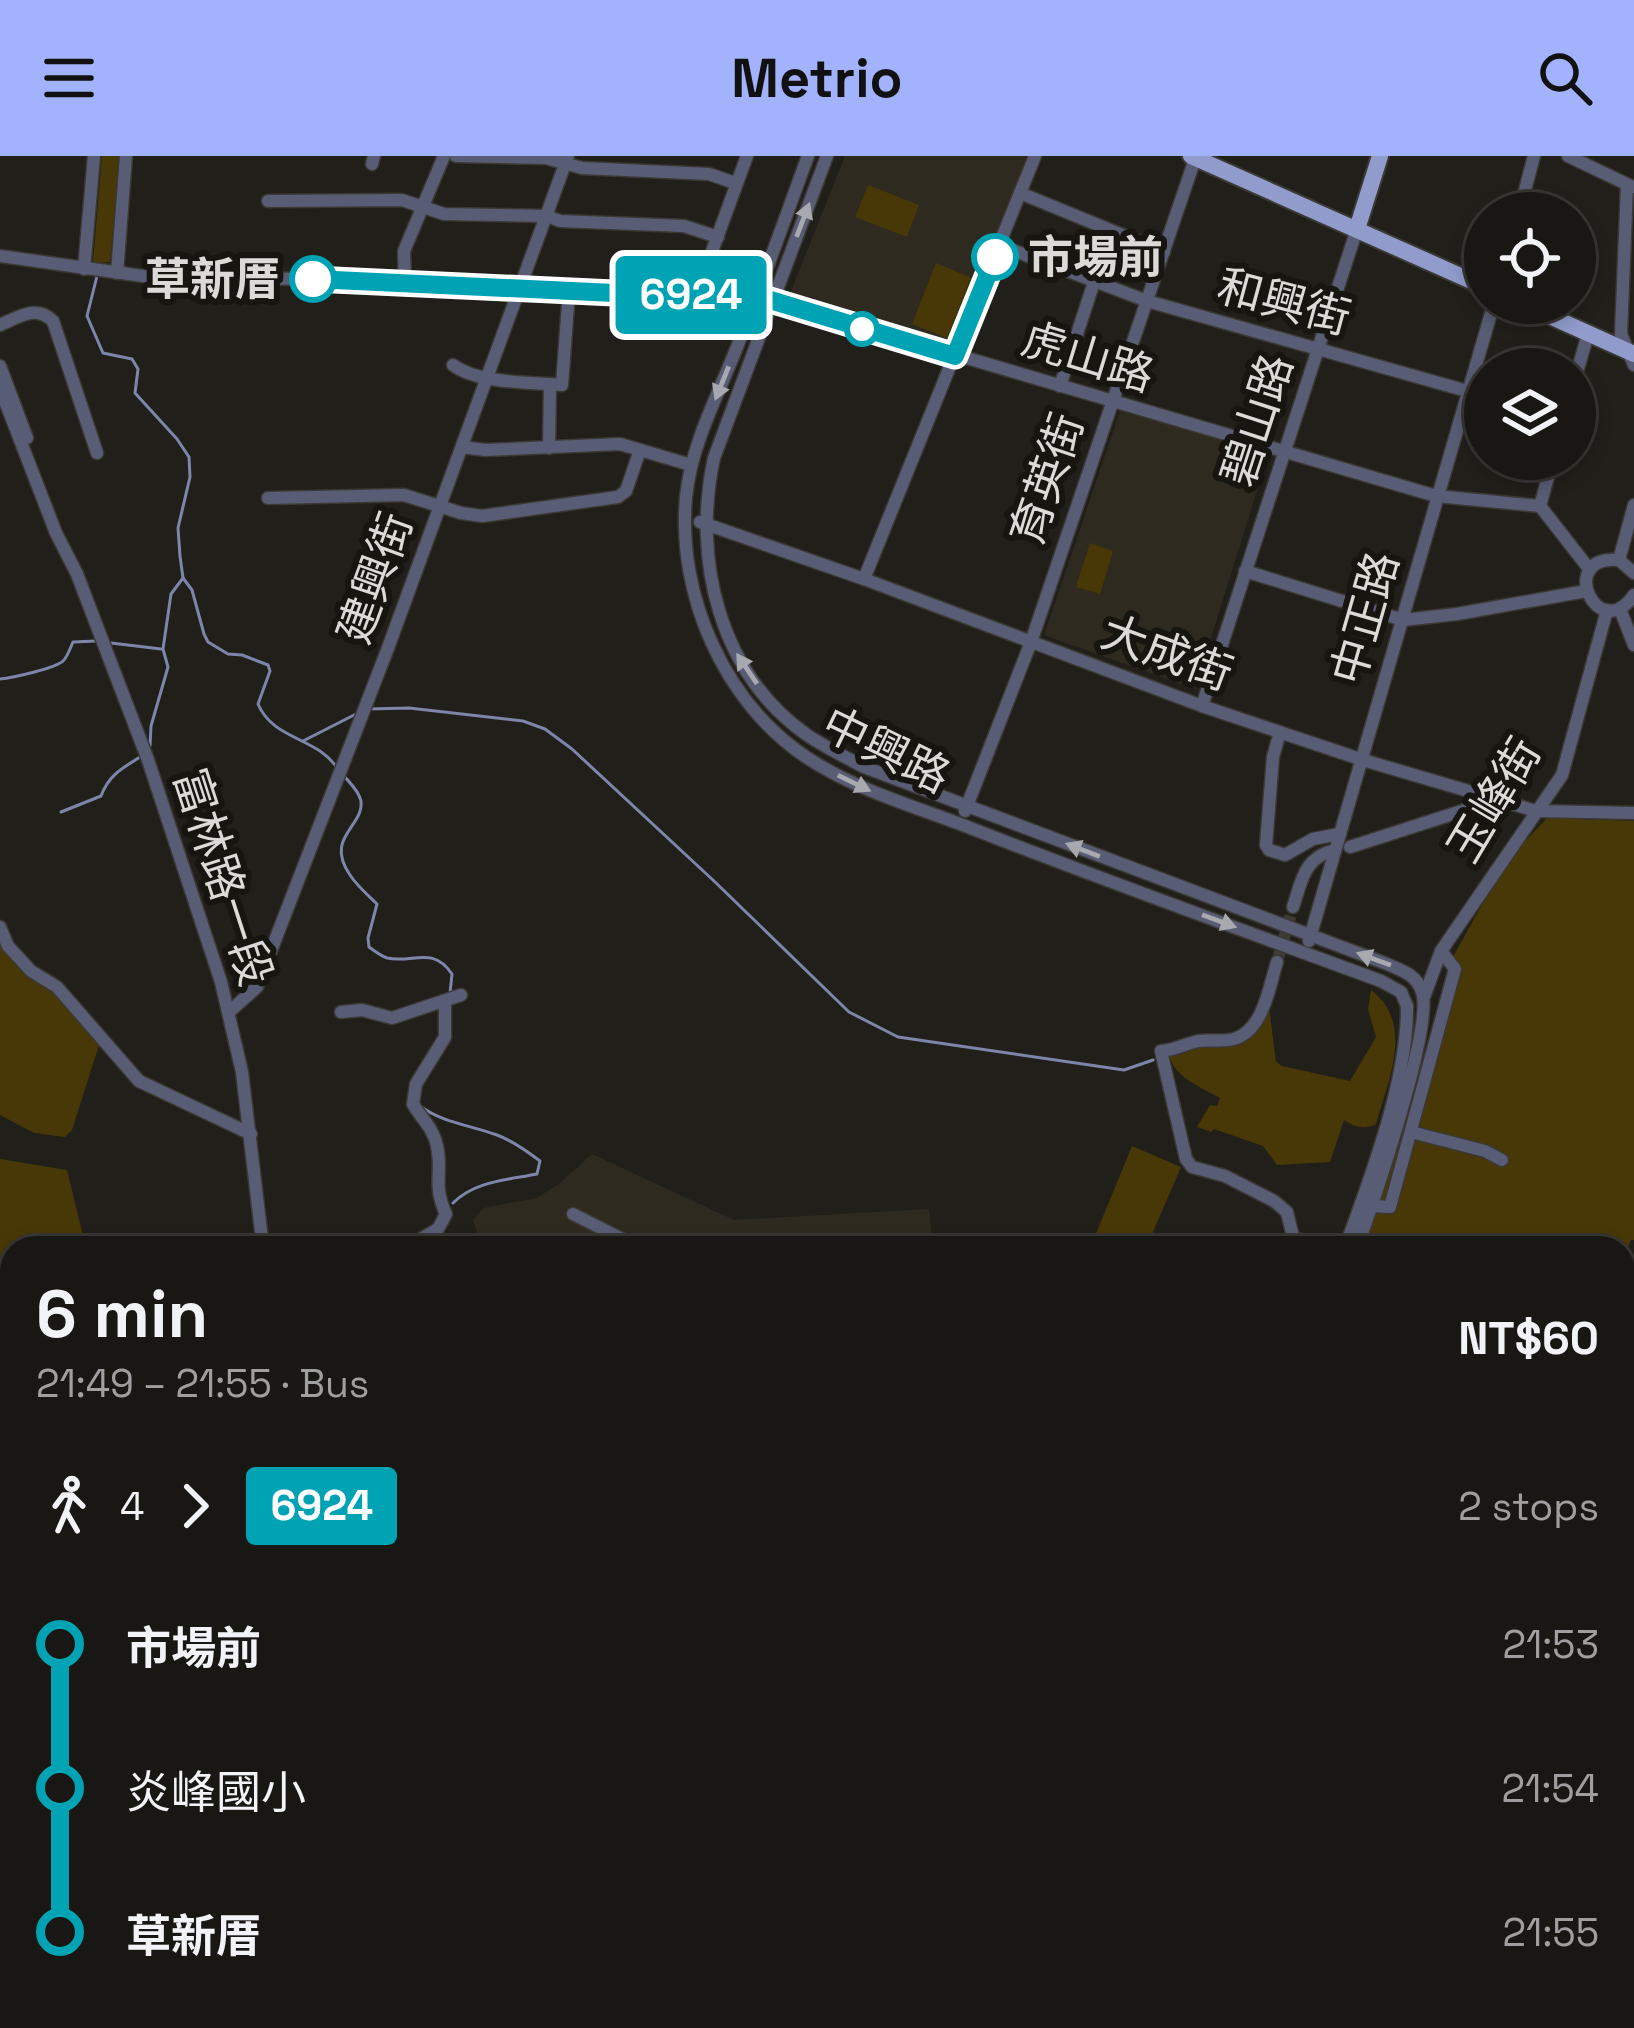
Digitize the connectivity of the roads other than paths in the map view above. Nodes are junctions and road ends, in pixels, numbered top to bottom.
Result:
1 (94, 156) edge
2 (126, 156) edge
3 (444, 156) edge
4 (456, 156) edge
5 (747, 156) edge
6 (808, 156) edge
7 (827, 156) edge
8 (1036, 156) edge
9 (1380, 156) edge
10 (1534, 156) edge
11 (1568, 156) edge
12 (1194, 157) edge
13 (567, 159) edge
14 (736, 183) junction
15 (1630, 186) edge
16 (1525, 192) edge
17 (1021, 193) junction
18 (268, 201) dead end
19 (421, 207) junction
20 (547, 216) junction
21 (1357, 229) junction
22 (718, 237) junction
23 (1000, 245) junction
24 (1164, 252) junction
25 (0, 256) edge
26 (84, 269) junction
27 (117, 273) junction
28 (1464, 277) edge
29 (1094, 282) junction
30 (405, 283) junction
31 (521, 288) junction
32 (569, 291) junction
33 (696, 295) junction
34 (757, 296) junction
35 (772, 301) junction
36 (1148, 302) junction
37 (1566, 324) edge
38 (0, 325) edge
39 (1588, 334) junction
40 (1318, 348) junction
41 (1584, 348) edge
42 (955, 356) junction
43 (1631, 356) edge
44 (453, 365) dead end
45 (0, 366) edge
46 (487, 378) junction
47 (556, 384) junction
48 (1060, 386) junction
49 (0, 388) edge
50 (1464, 390) edge
51 (1464, 401) edge
52 (1112, 402) junction
53 (462, 447) junction
54 (549, 448) junction
55 (640, 450) junction
56 (1284, 452) junction
57 (97, 453) dead end
58 (691, 464) junction
59 (1547, 480) edge
60 (1436, 496) junction
61 (268, 498) dead end
62 (1634, 505) edge
63 (1540, 506) junction
64 (438, 507) junction
65 (685, 519) junction
66 (705, 523) junction
67 (62, 542) junction
68 (1618, 560) junction
69 (1590, 570) junction
70 (1245, 571) junction
71 (1634, 573) edge
72 (864, 579) junction
73 (1586, 591) junction
74 (1634, 595) edge
75 (1614, 609) junction
76 (1403, 620) junction
77 (1030, 642) junction
78 (1634, 645) edge
79 (1202, 706) junction
80 (1280, 732) junction
81 (1363, 760) junction
82 (1482, 795) junction
83 (967, 806) junction
84 (1536, 811) junction
85 (1634, 813) edge
86 (961, 824) junction
87 (1339, 834) junction
88 (1350, 847) dead end
89 (1335, 850) junction
90 (1293, 907) tunnel mouth
91 (0, 927) edge
92 (1310, 936) junction
93 (1441, 951) junction
94 (1304, 953) junction
95 (1277, 962) tunnel mouth
96 (1425, 997) junction
97 (1407, 1006) junction
98 (229, 1012) junction
99 (341, 1012) dead end
100 (1411, 1132) junction
101 (251, 1134) junction
102 (1502, 1160) dead end
103 (1367, 1204) junction
104 (573, 1214) dead end
105 (261, 1236) edge
106 (425, 1236) edge
107 (616, 1236) edge
108 (1293, 1236) edge
109 (1351, 1236) edge
110 (1360, 1236) edge

1 - 26 street
2 - 27 street
3 - 19 street
4 - 13 street
5 - 14 street
6 - 34 street, 中興路
35 -> 7 street, 中興路
8 - 17 street
9 - 21 main road, 碧山路
10 - 16 street
11 - 15 street
12 - 21 main road
12 - 24 street, 育英街
13 - 14 street
13 - 20 street, 建興街
14 - 22 street
15 - 43 street
17 - 23 street
17 - 24 street
18 - 19 street
19 - 20 street
19 - 30 street
20 - 22 street
20 - 31 street, 建興街
21 - 28 main road
21 - 40 street, 碧山路
22 - 33 street
23 - 29 street, 和興街
23 - 42 street
24 - 36 street, 育英街
25 - 26 street, 虎山路
26 - 27 street, 虎山路
27 - 30 street, 虎山路
29 - 36 street, 和興街
29 - 48 street
30 - 31 street, 虎山路
31 - 32 street, 虎山路
31 - 46 street, 建興街
32 - 33 street, 虎山路
32 - 47 street
33 - 34 street, 虎山路
34 - 35 street, 虎山路
34 -> 58 street, 中興路
35 - 42 street, 虎山路
35 - 66 street, 中興路
36 - 40 street, 和興街
36 - 52 street, 育英街
37 - 39 main road
38 - 57 street
39 - 41 street
39 - 43 main road
40 - 50 street, 和興街
40 - 56 street, 碧山路
42 - 48 street, 虎山路
42 - 72 street
44 - 46 street
45 - 67 street, 富林路一段
46 - 47 street
46 - 53 street, 建興街
47 - 54 street
48 - 52 street, 虎山路
49 - 67 street, 富林路一段
51 - 60 street, 中正路
52 - 56 street, 虎山路
52 - 77 street, 育英街
53 - 54 street
53 - 64 street, 建興街
54 - 55 street
55 - 58 street
55 - 64 street
56 - 60 street, 虎山路
56 - 70 street, 碧山路
58 - 65 street, 中興路
59 - 63 street
60 - 63 street, 虎山路
60 - 76 street, 中正路
61 - 64 street
62 - 68 street
63 - 69 street
64 - 98 street, 建興街
65 - 66 street, 大成街
65 -> 86 street, 中興路
66 - 72 street, 大成街
83 -> 66 street, 中興路
67 - 98 street, 富林路一段
68 - 69 street
68 - 71 street
69 - 73 street
70 - 76 street
70 - 79 street, 碧山路
72 - 77 street, 大成街
73 - 75 street
73 - 76 street
74 - 75 street
75 - 78 street
75 - 84 street, 玉峰街
76 - 81 street, 中正路
77 - 79 street, 大成街
77 - 83 street, 育英街
79 - 80 street, 大成街
80 - 81 street, 大成街
80 - 87 street
81 - 82 street, 大成街
81 - 87 street, 中正路
82 - 84 street, 大成街
82 - 88 street
83 - 86 street, 育英街
92 -> 83 street, 中興路
84 - 85 street, 大成街
84 - 93 street, 玉峰街
86 -> 94 street, 中興路
87 - 89 street, 中正路
89 - 90 street
89 - 92 street, 中正路
91 - 101 street
92 - 94 street, 中正路
96 -> 92 street, 中興路
93 - 96 street, 玉峰街
93 - 100 street
94 - 97 street, 中興路
95 - 108 street
96 - 97 street
96 - 103 street
97 - 103 street
98 - 101 street, 富林路一段
99 - 106 street
100 - 102 street
100 - 103 street
101 - 105 street, 富林路一段
103 - 109 street
103 - 110 street
104 - 107 street

